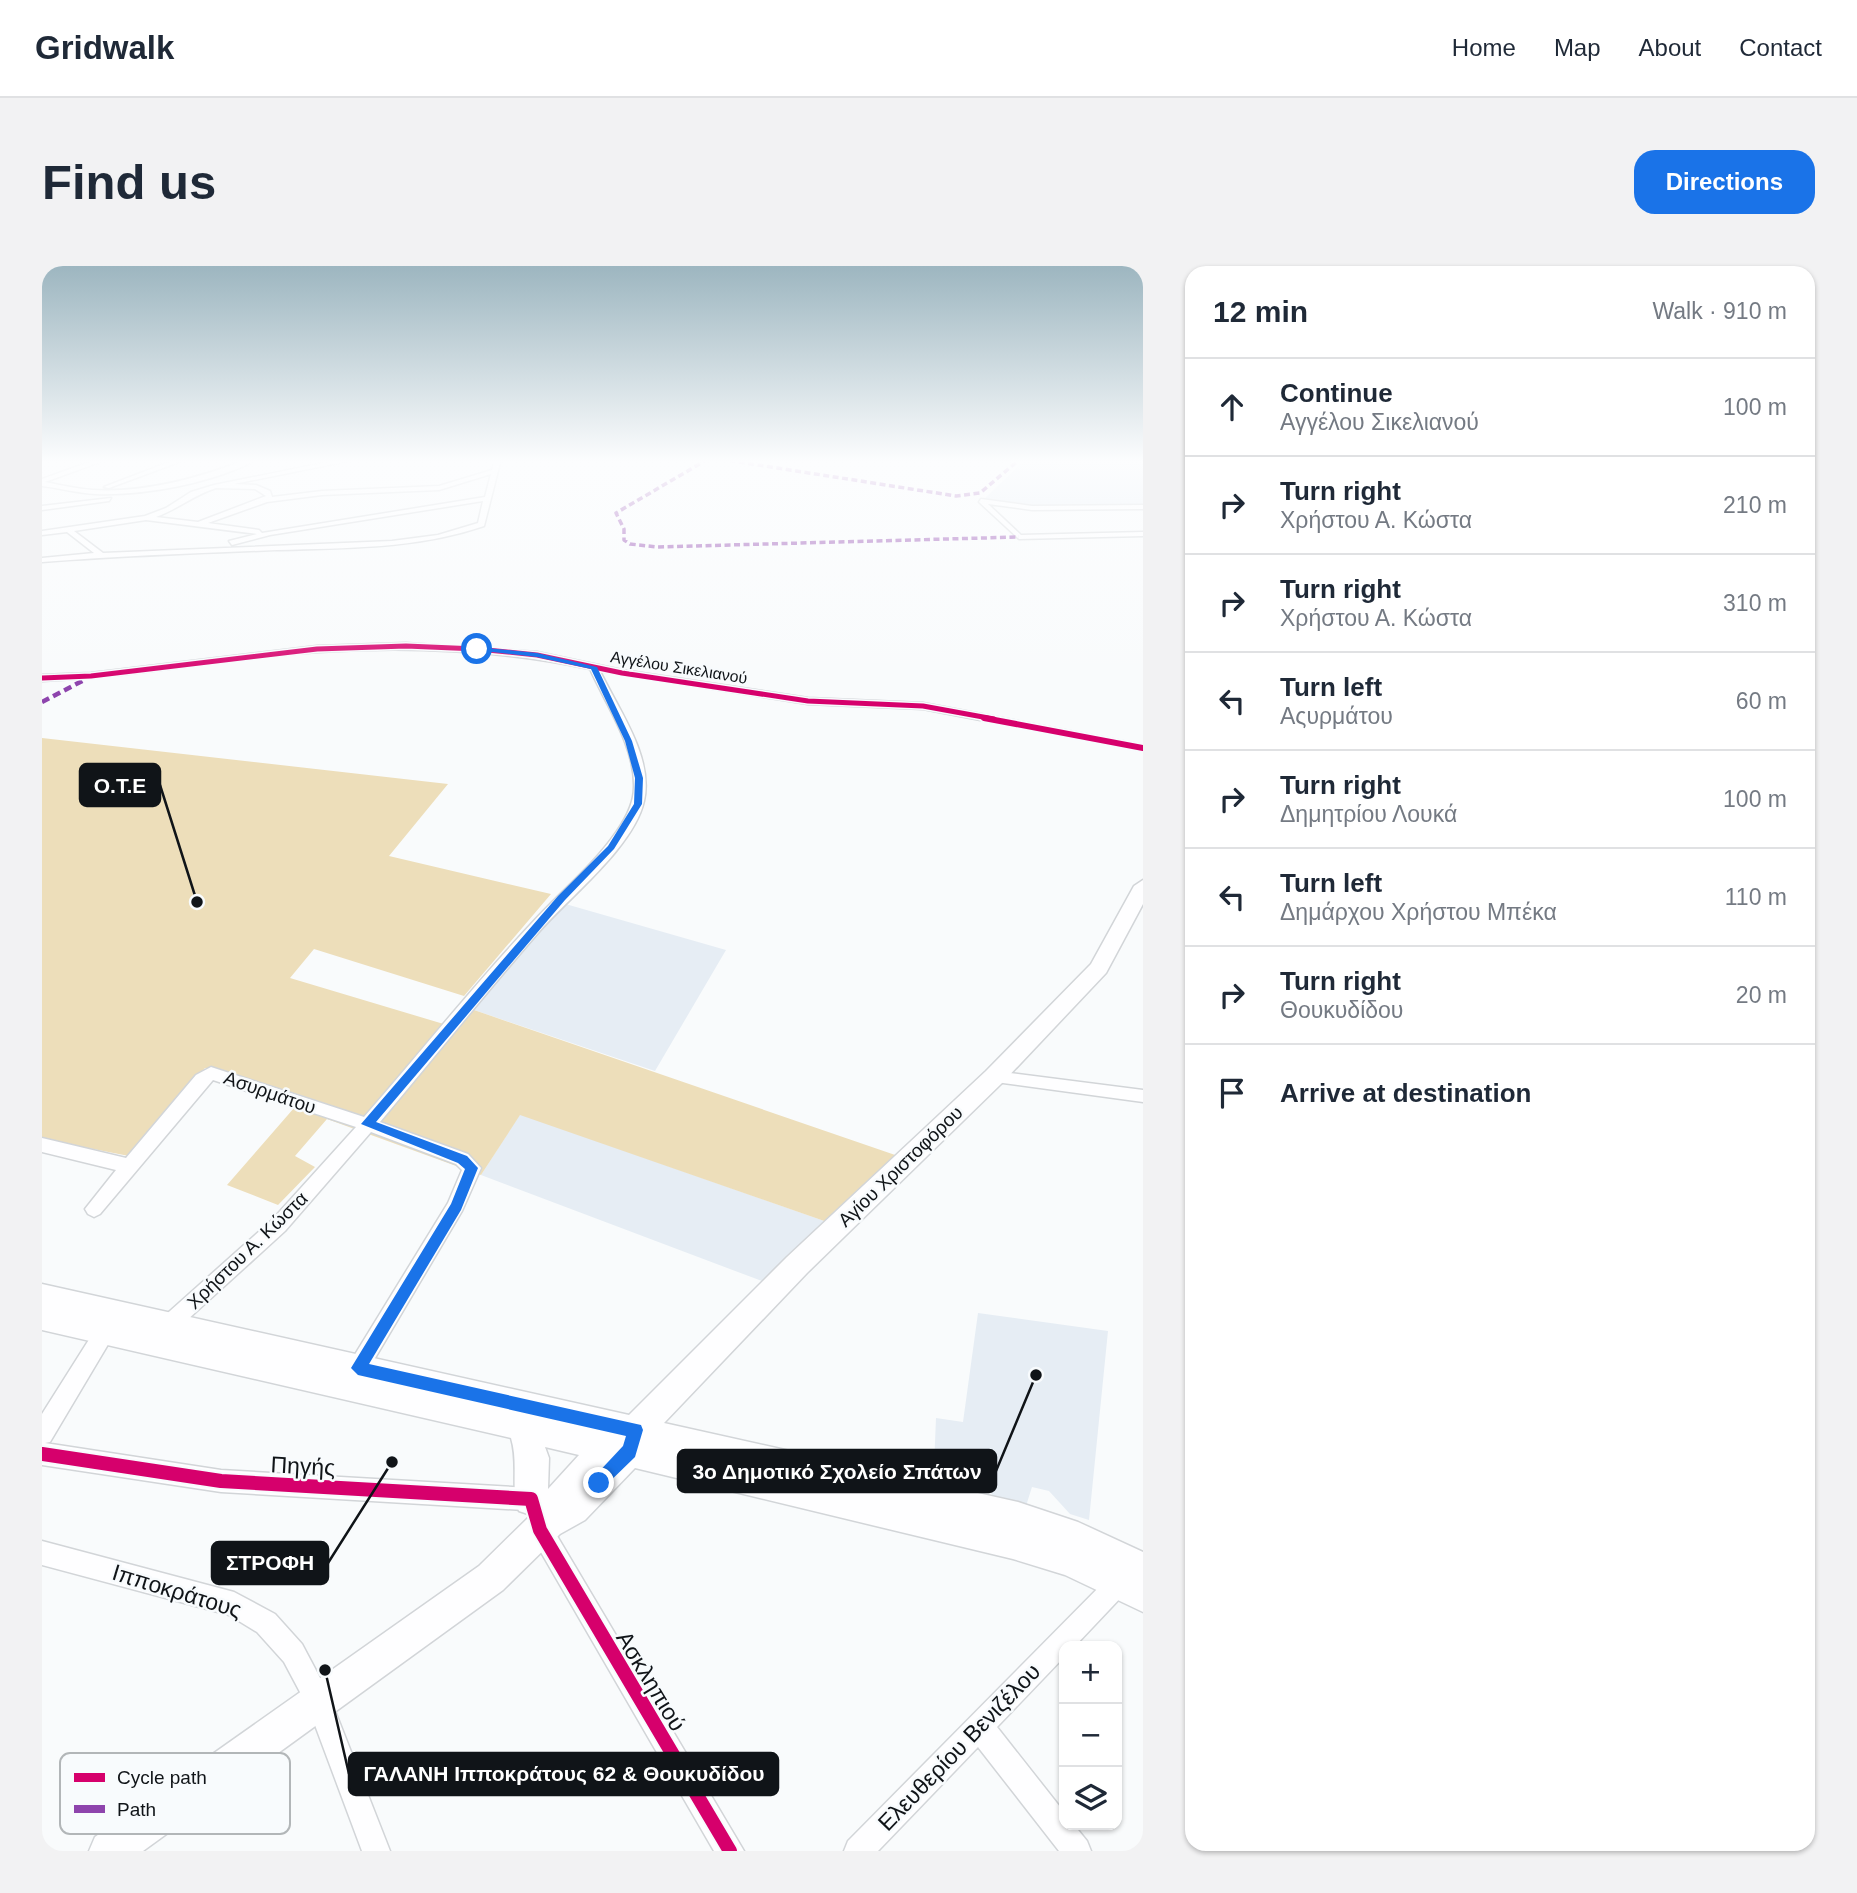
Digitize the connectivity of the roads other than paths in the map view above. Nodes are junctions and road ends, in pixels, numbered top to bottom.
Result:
1 (73, 533) edge
2 (270, 533) edge
3 (444, 533) edge
4 (1015, 533) edge
5 (1143, 534) edge
6 (203, 551) junction
7 (101, 555) junction
8 (42, 560) edge
9 (594, 668) junction
10 (42, 678) edge
11 (1143, 748) edge
12 (1143, 886) edge
13 (994, 1077) junction
14 (1143, 1096) edge
15 (367, 1124) junction
16 (42, 1145) edge
17 (129, 1166) junction
18 (94, 1209) dead end
19 (42, 1297) edge
20 (42, 1317) edge
21 (110, 1322) junction
22 (168, 1325) junction
23 (358, 1368) junction
24 (523, 1426) junction
25 (42, 1434) edge
26 (625, 1443) junction
27 (42, 1454) edge
28 (540, 1517) junction
29 (42, 1553) edge
30 (1135, 1583) edge
31 (319, 1702) junction
32 (978, 1725) junction
33 (247, 1753) edge
34 (132, 1834) edge
35 (108, 1851) edge
36 (376, 1851) edge
37 (730, 1851) edge
38 (858, 1851) edge
39 (1077, 1851) edge

1 - 7 street
2 - 6 street
3 - 6 street
4 - 5 street
6 - 7 street
7 - 8 street
9 - 10 street, Αγγέλου Σικελιανού
9 - 11 street, Αγγέλου Σικελιανού
9 - 15 street, Χρήστου Α. Κώστα
12 - 13 main road, Αγίου Χριστοφόρου
13 - 14 street
13 - 26 main road, Αγίου Χριστοφόρου
15 - 17 street, Ασυρμάτου
15 - 22 street, Χρήστου Α. Κώστα
15 - 23 street
16 - 17 street
17 - 18 street, Ασυρμάτου
19 - 21 main road
20 - 21 main road
21 - 22 main road
21 - 24 main road
21 - 25 street
22 - 23 main road
23 - 26 main road
24 - 26 main road
24 - 28 main road
26 - 28 main road, Αγίου Χριστοφόρου
26 - 30 main road
27 - 28 street, Πηγής
28 - 31 main road, Αγίου Χριστοφόρου
28 - 37 street, Ασκληπιού
29 - 31 street, Ιπποκράτους
30 - 32 street, Ελευθερίου Βενιζέλου
31 - 33 main road, Αγίου Χριστοφόρου
31 - 36 street, Ιπποκράτους
32 - 38 street, Ελευθερίου Βενιζέλου
32 - 39 street
34 - 35 main road, Αγίου Χριστοφόρου

